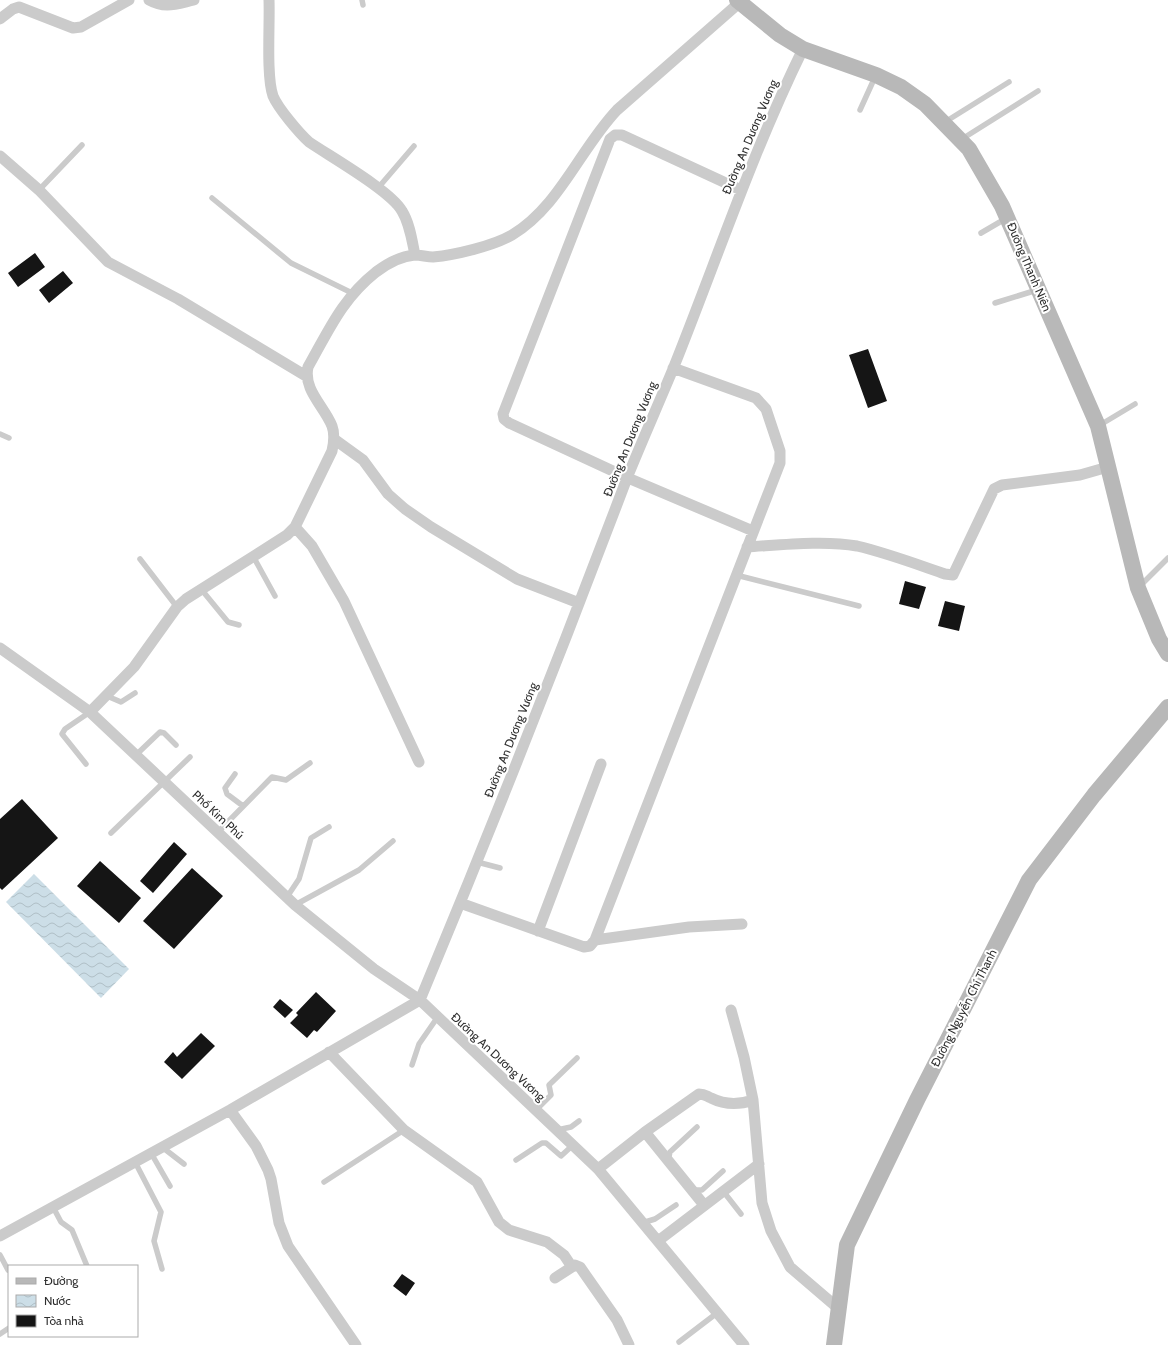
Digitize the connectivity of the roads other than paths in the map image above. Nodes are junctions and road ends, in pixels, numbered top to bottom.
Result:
1 (129, 0) edge
2 (149, 0) edge
3 (194, 0) edge
4 (269, 0) edge
5 (738, 2) edge
6 (0, 19) edge
7 (803, 49) junction
8 (876, 75) junction
9 (1009, 82) dead end
10 (1038, 91) dead end
11 (860, 110) dead end
12 (944, 123) junction
13 (960, 140) junction
14 (82, 145) dead end
15 (414, 146) dead end
16 (0, 156) edge
17 (378, 188) junction
18 (39, 190) junction
19 (741, 190) junction
20 (212, 198) dead end
21 (1008, 217) junction
22 (981, 233) dead end
23 (415, 255) junction
24 (1039, 289) junction
25 (352, 293) junction
26 (995, 302) dead end
27 (673, 368) junction
28 (306, 376) junction
29 (1135, 404) dead end
30 (1098, 426) junction
31 (0, 434) edge
32 (9, 438) dead end
33 (334, 439) junction
34 (1108, 467) junction
35 (628, 478) junction
36 (294, 527) junction
37 (753, 531) junction
38 (747, 547) junction
39 (252, 556) junction
40 (1168, 558) edge
41 (140, 559) dead end
42 (736, 574) junction
43 (1138, 588) junction
44 (201, 589) junction
45 (275, 596) dead end
46 (579, 603) junction
47 (177, 606) junction
48 (859, 606) dead end
49 (239, 625) dead end
50 (0, 648) edge
51 (1168, 654) edge
52 (135, 693) dead end
53 (107, 696) junction
54 (1168, 707) edge
55 (90, 712) junction
56 (176, 744) dead end
57 (137, 754) junction
58 (190, 757) dead end
59 (419, 762) dead end
60 (310, 763) dead end
61 (86, 764) dead end
62 (601, 764) dead end
63 (235, 774) dead end
64 (164, 781) junction
65 (243, 806) junction
66 (329, 827) dead end
67 (218, 832) junction
68 (111, 833) dead end
69 (393, 842) dead end
70 (477, 862) junction
71 (500, 868) dead end
72 (291, 901) junction
73 (460, 903) junction
74 (742, 924) dead end
75 (538, 931) junction
76 (595, 940) junction
77 (420, 1000) junction
78 (731, 1010) dead end
79 (437, 1018) junction
80 (329, 1052) junction
81 (577, 1058) dead end
82 (412, 1065) dead end
83 (753, 1100) junction
84 (230, 1110) junction
85 (536, 1110) junction
86 (579, 1121) dead end
87 (697, 1127) dead end
88 (404, 1130) junction
89 (556, 1130) junction
90 (645, 1132) junction
91 (573, 1145) junction
92 (162, 1147) junction
93 (151, 1153) junction
94 (516, 1160) dead end
95 (668, 1160) junction
96 (135, 1162) junction
97 (184, 1164) dead end
98 (759, 1164) junction
99 (598, 1168) junction
100 (723, 1171) dead end
101 (324, 1182) dead end
102 (170, 1186) dead end
103 (692, 1190) junction
104 (722, 1191) junction
105 (676, 1205) dead end
106 (704, 1205) junction
107 (53, 1207) junction
108 (741, 1214) dead end
109 (642, 1223) junction
110 (0, 1236) edge
111 (658, 1241) junction
112 (0, 1255) edge
113 (87, 1265) edge
114 (572, 1267) junction
115 (162, 1269) dead end
116 (8, 1270) dead end
117 (555, 1278) dead end
118 (839, 1309) junction
119 (717, 1313) junction
120 (679, 1342) dead end
121 (356, 1345) edge
122 (629, 1345) edge
123 (744, 1345) edge
124 (834, 1345) edge

1 - 6 street
2 - 3 street
4 - 17 street
5 - 7 main road, Đường Thanh Niên
5 - 23 street
7 - 8 main road, Đường Thanh Niên
7 - 19 street, Đường An Dương Vương
8 - 11 lane
8 - 12 main road, Đường Thanh Niên
9 - 12 lane
10 - 13 lane
12 - 13 main road, Đường Thanh Niên
13 - 21 main road, Đường Thanh Niên
14 - 18 lane
15 - 17 lane
16 - 18 street
17 - 23 street
18 - 28 street
19 - 27 street, Đường An Dương Vương
19 - 35 street
20 - 25 lane
21 - 22 lane
21 - 24 main road, Đường Thanh Niên
23 - 25 street
24 - 26 lane
24 - 30 main road, Đường Thanh Niên
25 - 28 street
27 - 35 street, Đường An Dương Vương
27 - 37 street
28 - 33 street
29 - 30 lane
30 - 34 main road, Đường Thanh Niên
31 - 32 lane
33 - 36 street
33 - 46 street
34 - 38 street
34 - 43 main road, Đường Thanh Niên
35 - 37 street
35 - 46 street, Đường An Dương Vương
36 - 39 street
36 - 59 street
37 - 38 street
38 - 42 street
39 - 44 street
39 - 45 lane
40 - 43 lane
41 - 47 lane
42 - 48 lane
42 - 76 street
43 - 51 main road, Đường Thanh Niên
44 - 47 street
44 - 49 lane
46 - 70 street, Đường An Dương Vương
47 - 53 street
50 - 55 street, Phố Kim Phú
52 - 53 lane
53 - 55 street
54 - 118 main road, Đường Nguyễn Chí Thanh
55 - 57 street, Phố Kim Phú
55 - 61 lane
56 - 57 lane
57 - 64 street, Phố Kim Phú
58 - 64 lane
60 - 65 lane
62 - 75 street
63 - 65 lane
64 - 67 street, Phố Kim Phú
64 - 68 lane
65 - 67 lane
66 - 72 lane
67 - 72 street, Phố Kim Phú
69 - 72 lane
70 - 71 lane
70 - 73 street, Đường An Dương Vương
72 - 77 street, Phố Kim Phú
73 - 75 street
73 - 77 street, Đường An Dương Vương
74 - 76 street
75 - 76 street
77 - 79 street, Đường An Dương Vương
77 - 80 street
78 - 83 street
79 - 82 lane
79 - 85 street, Đường An Dương Vương
80 - 84 street
80 - 88 street
81 - 85 lane
83 - 90 street
83 - 98 street
84 - 92 street
84 - 121 street
85 - 89 street, Đường An Dương Vương
86 - 89 lane
87 - 95 lane
88 - 101 lane
88 - 114 street
89 - 91 street, Đường An Dương Vương
90 - 95 street
90 - 99 street
91 - 94 lane
91 - 99 street, Đường An Dương Vương
92 - 93 street
92 - 97 lane
93 - 96 street
93 - 102 lane
95 - 103 street
96 - 107 street
96 - 115 lane
98 - 104 street
98 - 118 street
99 - 109 street, Đường An Dương Vương
100 - 103 lane
103 - 106 street
104 - 106 street
104 - 108 lane
105 - 109 lane
106 - 111 street
107 - 110 street
107 - 113 lane
109 - 111 street, Đường An Dương Vương
111 - 119 street, Đường An Dương Vương
112 - 116 lane
114 - 117 street
114 - 122 street
118 - 124 main road, Đường Nguyễn Chí Thanh
119 - 120 lane
119 - 123 street, Đường An Dương Vương

